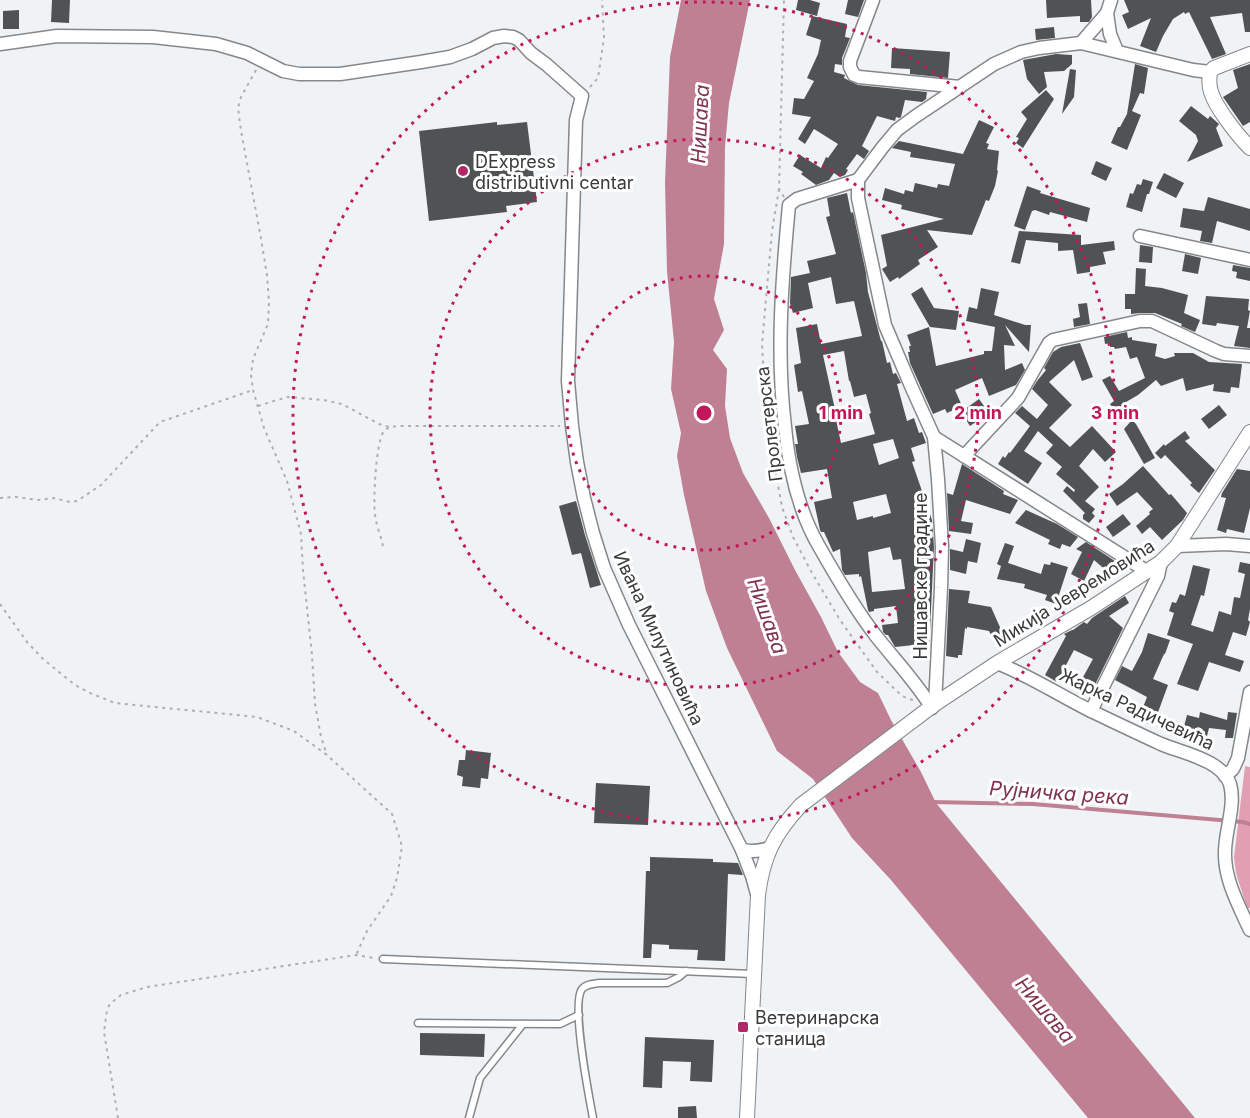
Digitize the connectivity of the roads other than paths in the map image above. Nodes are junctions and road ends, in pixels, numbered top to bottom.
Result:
1 (873, 0) edge
2 (1111, 0) edge
3 (1107, 13) junction
4 (1081, 43) junction
5 (0, 44) edge
6 (1117, 51) junction
7 (1250, 54) edge
8 (1210, 72) junction
9 (960, 87) junction
10 (1250, 148) edge
11 (858, 180) junction
12 (1140, 236) dead end
13 (1250, 260) edge
14 (1250, 356) edge
15 (1250, 432) edge
16 (934, 437) junction
17 (964, 456) junction
18 (1177, 546) junction
19 (1250, 546) edge
20 (1161, 562) junction
21 (1148, 572) junction
22 (997, 663) junction
23 (1250, 692) edge
24 (934, 706) junction
25 (1091, 711) junction
26 (907, 726) joint
27 (1225, 776) junction
28 (770, 848) junction
29 (742, 850) junction
30 (758, 895) junction
31 (1250, 930) edge
32 (383, 959) road end
33 (687, 971) junction
34 (753, 974) junction
35 (579, 1015) junction
36 (418, 1023) dead end
37 (523, 1024) junction
38 (469, 1118) edge
39 (593, 1118) edge
40 (747, 1118) edge

1 - 9 street
2 - 3 street
3 - 4 street
3 - 6 street
4 - 6 street
4 - 9 street
5 - 29 street, Ивана Милутиновића
6 - 8 street
7 - 8 street
8 - 10 street
9 - 11 street
11 - 16 street, Нишавске градине
11 - 24 street, Пролетерска
12 - 13 street
14 - 17 street
15 - 18 street, Микија Јевремовића
16 - 17 street
16 - 24 street, Нишавске градине
17 - 21 street
18 - 19 street
18 - 20 street, Микија Јевремовића
20 - 21 street, Микија Јевремовића
20 - 25 street
21 - 22 street, Микија Јевремовића
22 - 24 street, Микија Јевремовића
22 - 25 street, Жарка Радичевића
23 - 27 street
24 - 26 street, Микија Јевремовића
25 - 27 street, Жарка Радичевића
26 - 28 street, Ивана Милутиновића
27 - 31 street
28 - 29 street
28 - 30 street, Ивана Милутиновића
29 - 30 street, Ивана Милутиновића
30 - 34 street, Ивана Милутиновића
32 - 33 lane
33 - 34 lane
33 - 35 lane
34 - 40 street, Ивана Милутиновића
35 - 37 lane
35 - 39 lane
36 - 37 lane
37 - 38 lane

